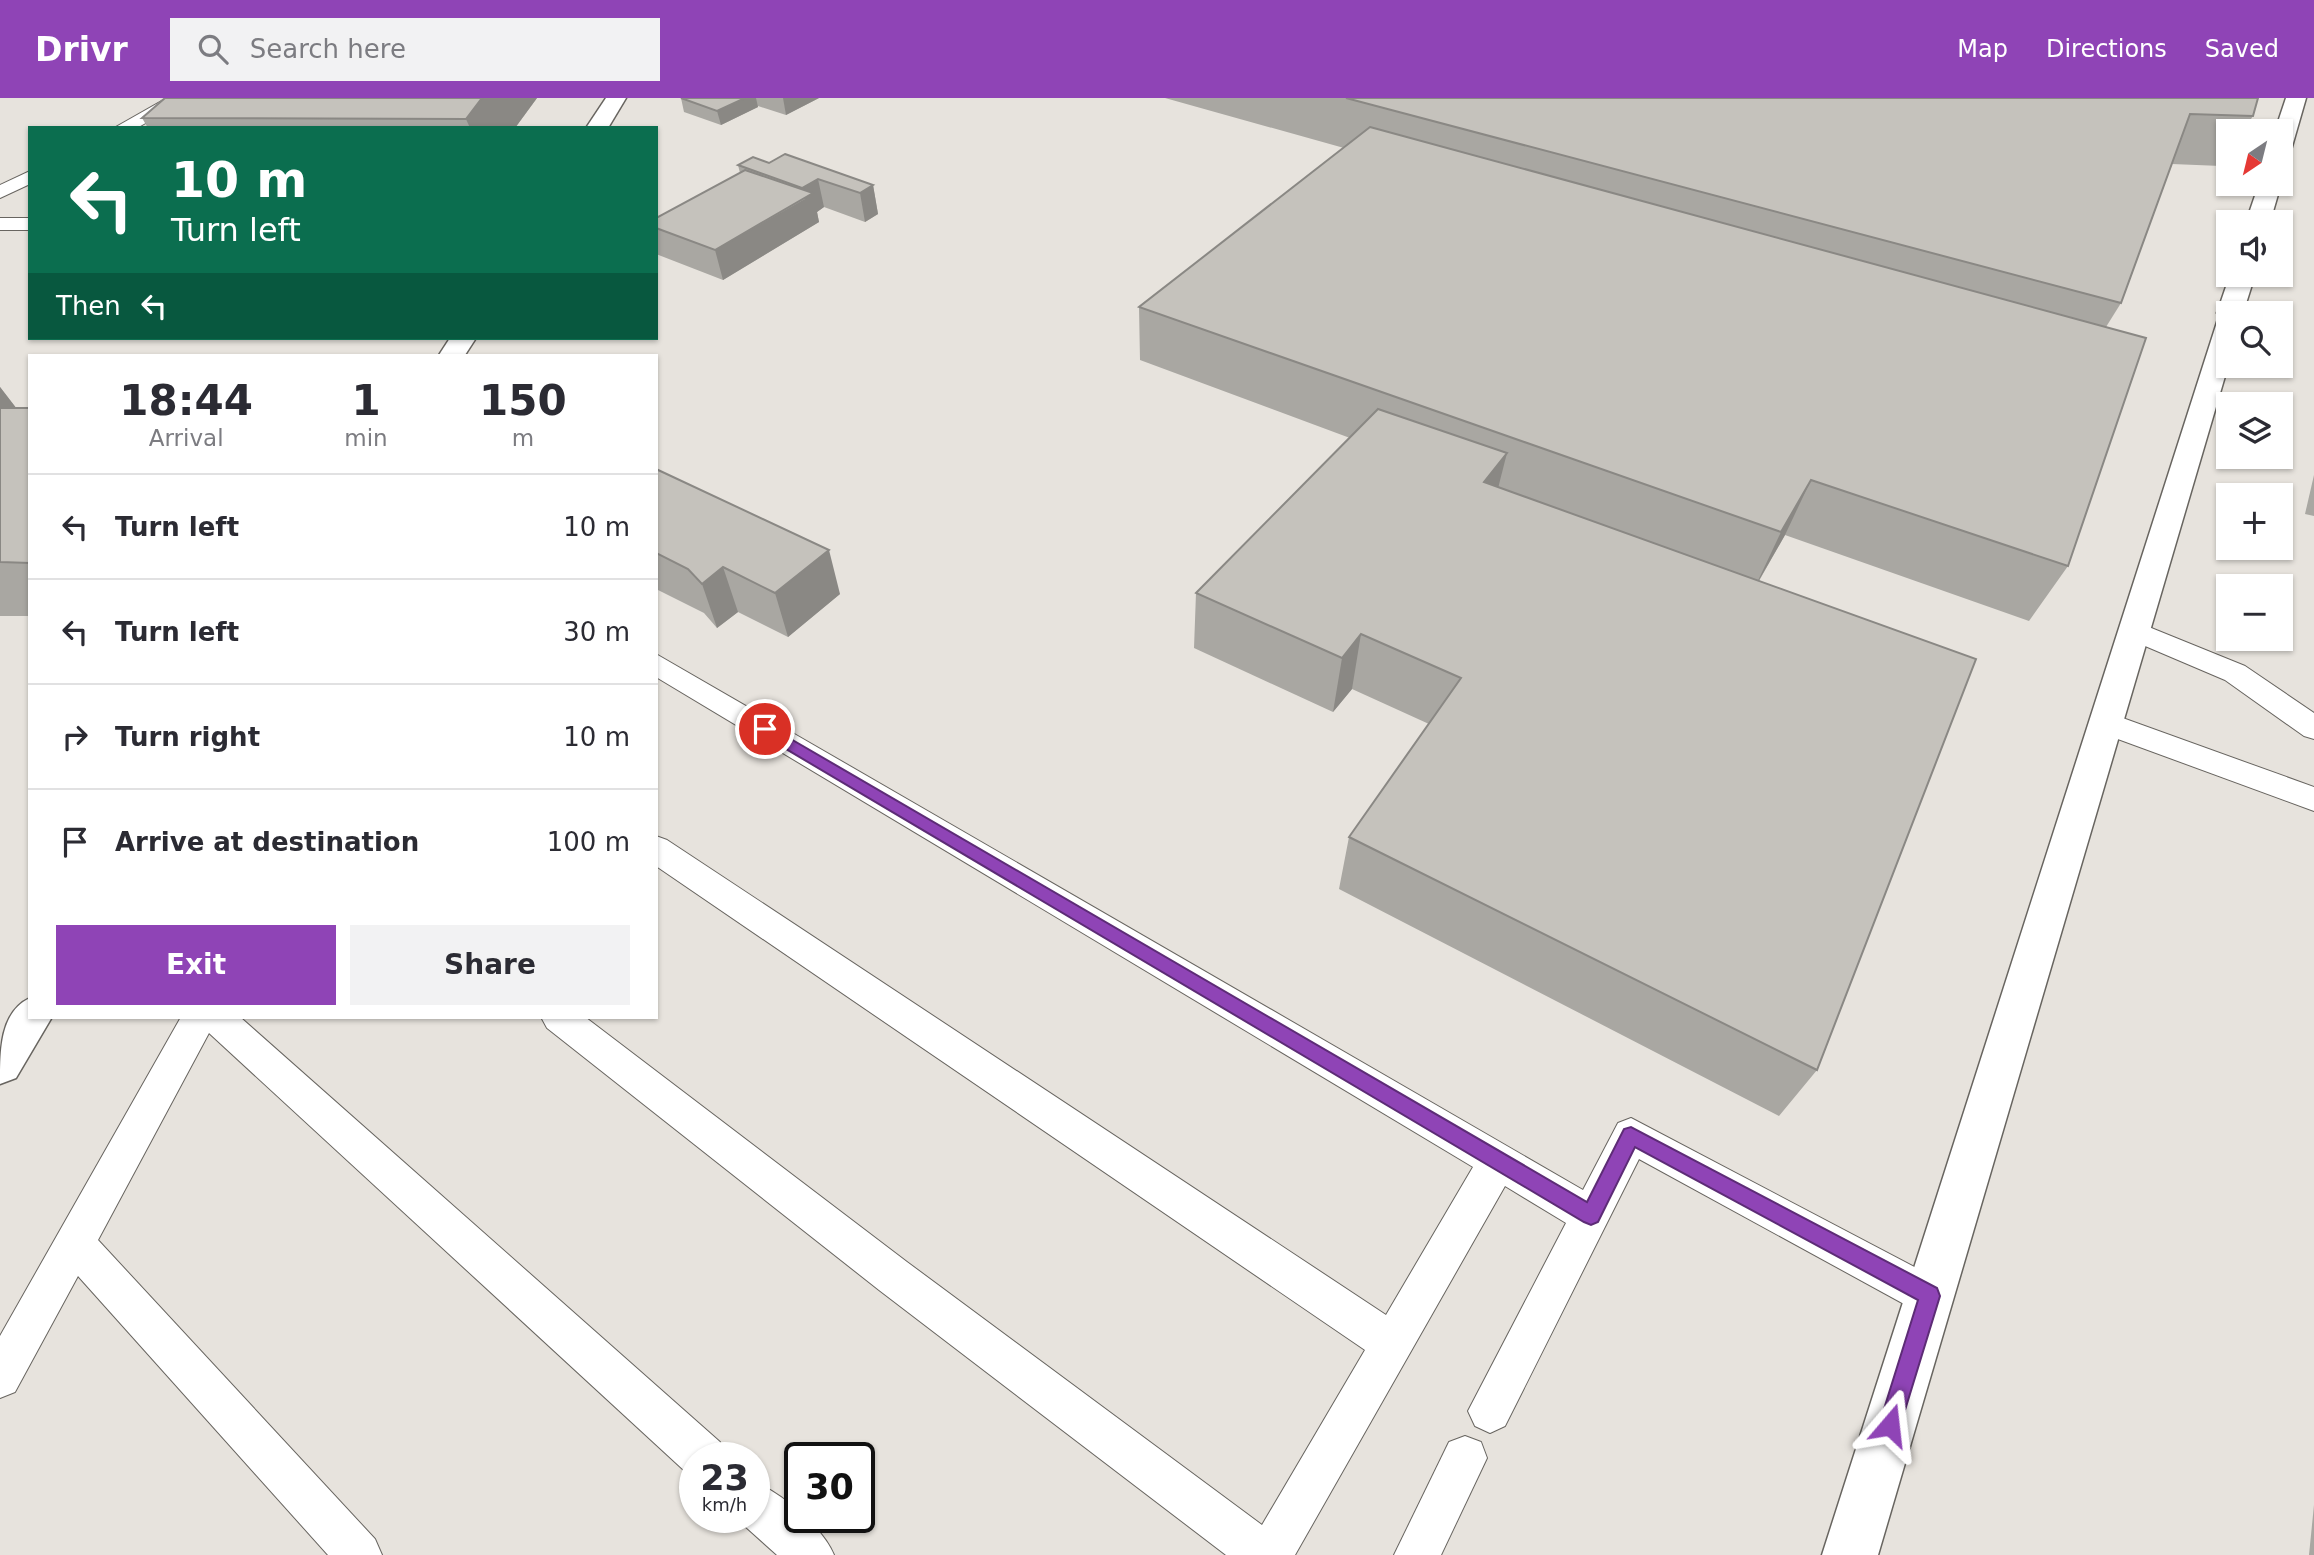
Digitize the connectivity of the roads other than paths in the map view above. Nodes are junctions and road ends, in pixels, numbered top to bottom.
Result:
1 (180, 98) edge
2 (616, 98) edge
3 (2296, 98) edge
4 (198, 105) edge
5 (2290, 119) edge
6 (127, 126) edge
7 (166, 126) edge
8 (598, 126) edge
9 (28, 178) edge
10 (0, 192) edge
11 (0, 224) edge
12 (28, 224) edge
13 (2216, 361) edge
14 (2133, 630) junction
15 (658, 665) edge
16 (2106, 723) junction
17 (2314, 728) edge
18 (2314, 799) edge
19 (658, 850) edge
20 (29, 1019) edge
21 (199, 1019) edge
22 (218, 1019) edge
23 (562, 1019) edge
24 (0, 1064) edge
25 (1498, 1161) junction
26 (1591, 1216) junction
27 (75, 1244) junction
28 (1929, 1296) junction
29 (1392, 1343) junction
30 (0, 1377) edge
31 (1490, 1411) dead end
32 (686, 1442) edge
33 (1465, 1458) dead end
34 (770, 1518) edge
35 (359, 1555) edge
36 (811, 1555) edge
37 (1267, 1555) edge
38 (1416, 1555) edge
39 (1850, 1555) edge

1 - 6 lane
2 - 8 street
3 - 5 street
4 - 7 lane
9 - 10 lane
11 - 12 lane
13 - 14 street
14 - 16 street
14 - 17 lane
15 - 25 lane
16 - 18 lane
16 - 28 street
19 - 29 lane
20 - 24 street
21 - 27 lane
22 - 32 lane
23 - 37 lane
25 - 26 lane
25 - 29 lane
26 - 28 lane
26 - 31 lane
27 - 30 lane
27 - 35 lane
28 - 39 street
29 - 37 lane
33 - 38 lane
34 - 36 lane

